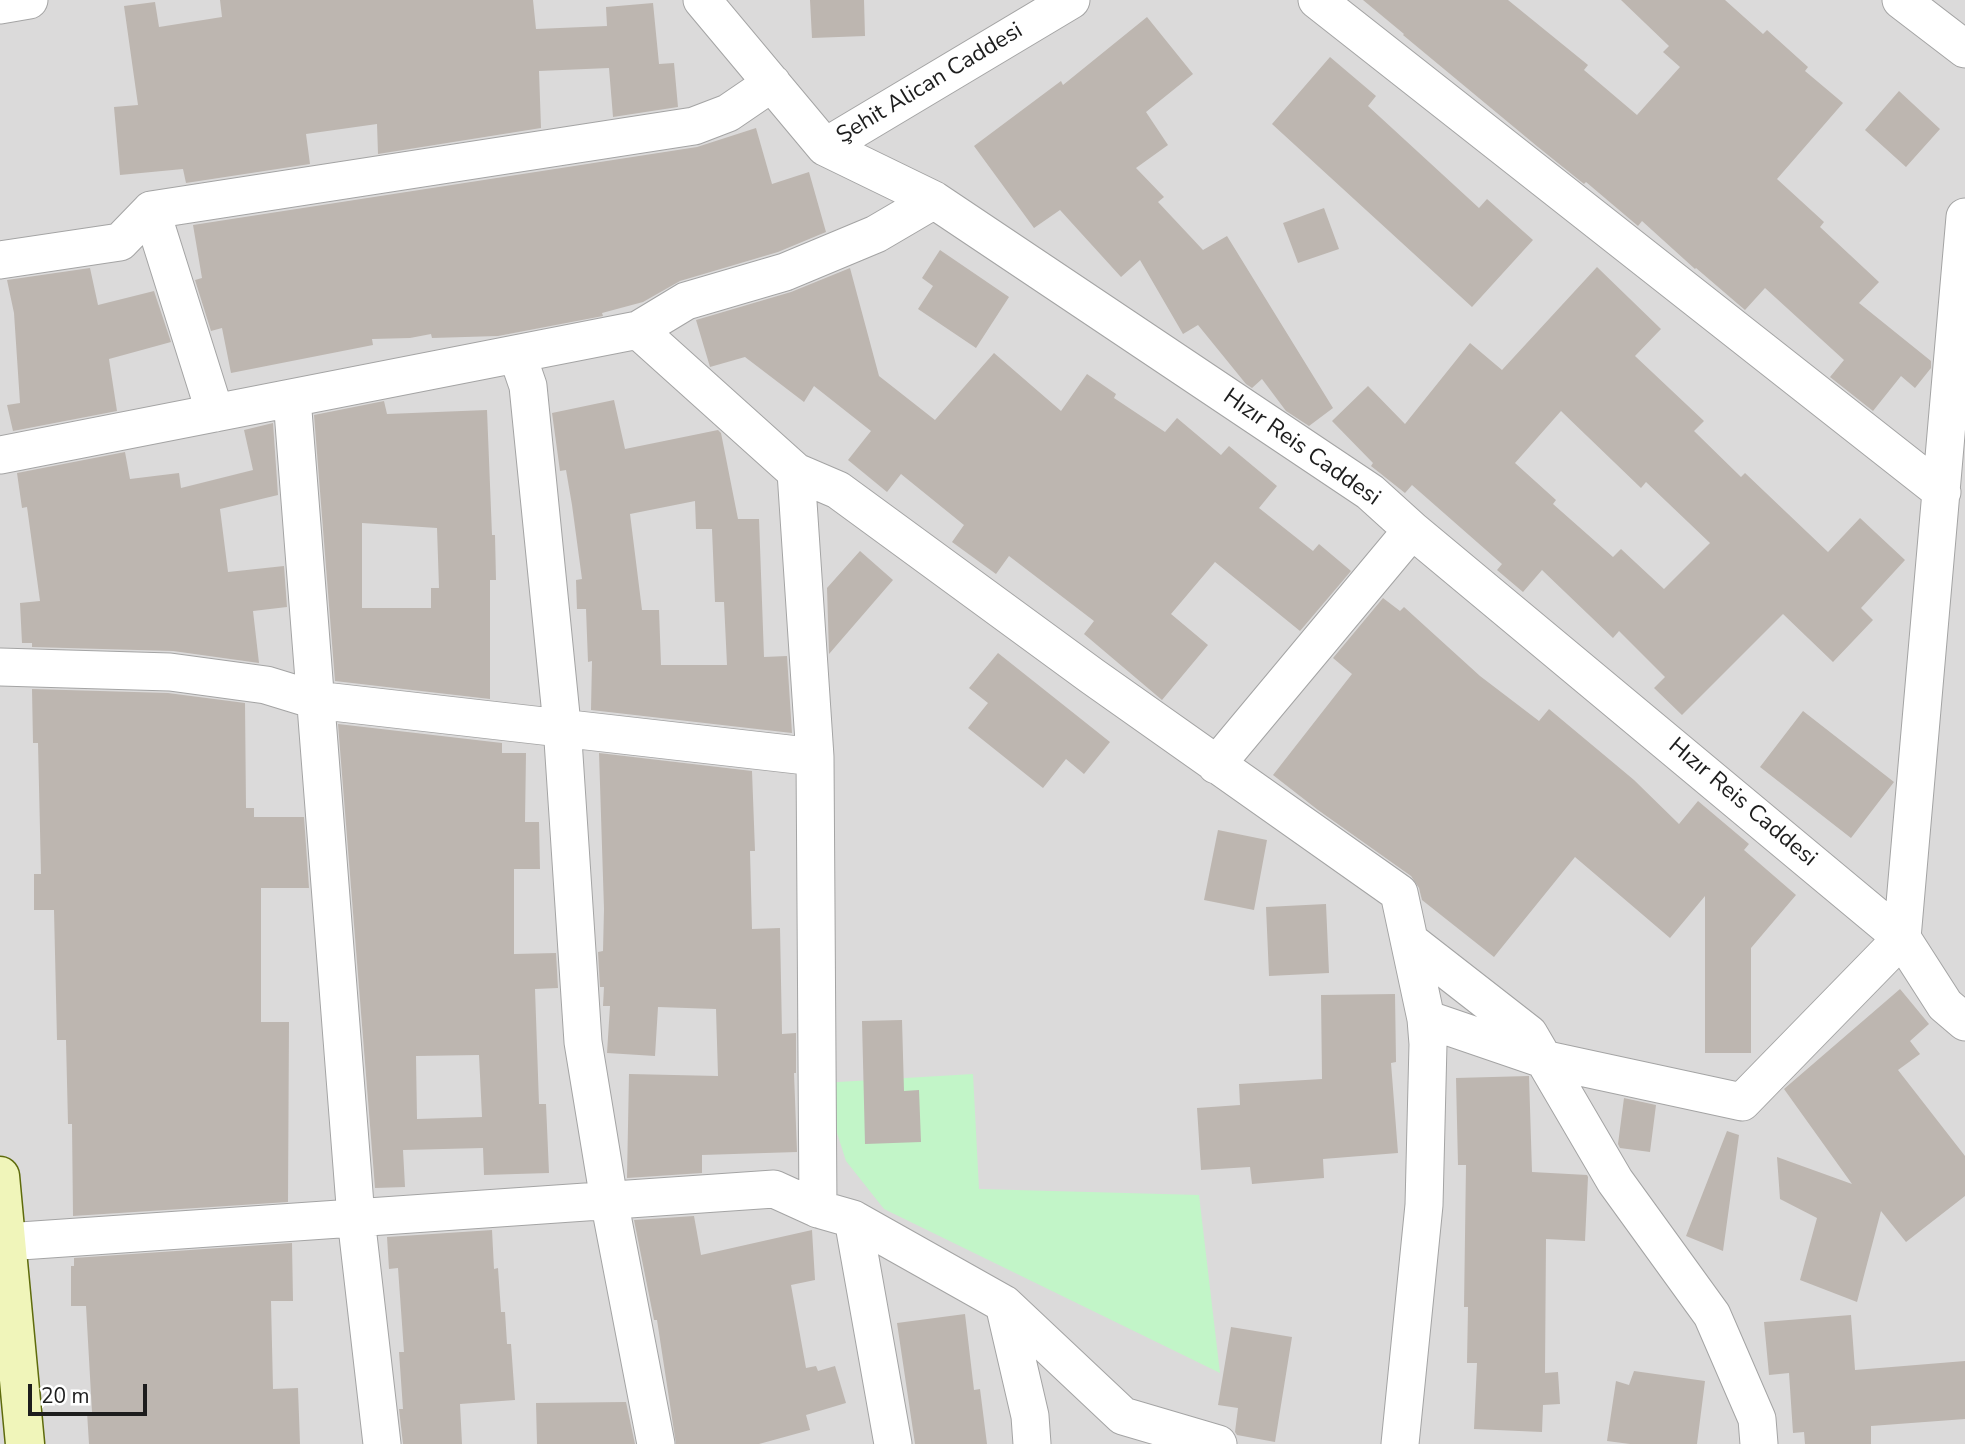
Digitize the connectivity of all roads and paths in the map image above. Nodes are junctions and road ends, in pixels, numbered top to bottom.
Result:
1 (29, 0) edge
2 (1071, 0) edge
3 (1317, 0) edge
4 (1900, 0) edge
5 (704, 1) edge
6 (0, 5) edge
7 (1042, 9) edge
8 (1965, 49) edge
9 (772, 82) junction
10 (825, 147) junction
11 (934, 200) junction
12 (151, 209) junction
13 (1965, 217) edge
14 (0, 260) edge
15 (638, 330) junction
16 (517, 354) junction
17 (292, 398) junction
18 (215, 413) junction
19 (0, 455) edge
20 (796, 472) junction
21 (1942, 492) junction
22 (1412, 530) junction
23 (0, 667) edge
24 (315, 700) junction
25 (562, 727) junction
26 (815, 757) junction
27 (1216, 765) junction
28 (1902, 937) junction
29 (1411, 942) junction
30 (1426, 1018) junction
31 (1965, 1023) edge
32 (1543, 1059) junction
33 (0, 1176) edge
34 (610, 1200) junction
35 (818, 1209) junction
36 (356, 1218) junction
37 (853, 1219) junction
38 (6, 1242) junction
39 (1004, 1304) junction
40 (25, 1444) edge
41 (382, 1444) edge
42 (656, 1444) edge
43 (893, 1444) edge
44 (1032, 1444) edge
45 (1219, 1444) edge
46 (1400, 1444) edge
47 (1759, 1444) edge

1 - 6 street
2 - 7 street, Şehit Alican Caddesi
3 - 21 street
4 - 8 street
5 - 9 street, Hızır Reis Caddesi
7 - 10 street, Şehit Alican Caddesi
9 - 10 street, Hızır Reis Caddesi
9 - 12 street
10 - 11 street, Hızır Reis Caddesi
11 - 15 street
11 - 22 street, Hızır Reis Caddesi
12 - 14 street
12 - 18 street
13 - 21 street
15 - 16 street
15 - 20 street
16 - 17 street
16 - 25 street
17 - 18 street
17 - 24 street
18 - 19 street
20 - 26 street
20 - 27 street
21 - 28 street
22 - 27 street
22 - 28 street, Hızır Reis Caddesi
23 - 24 street
24 - 25 street
24 - 36 street
25 - 26 street
25 - 34 street
26 - 35 street
27 - 29 street
28 - 31 street, Hızır Reis Caddesi
28 - 32 street
29 - 30 street
29 - 32 street
30 - 32 street
30 - 46 street
32 - 47 street
33 - 38 main road
34 - 35 street
34 - 36 street
34 - 42 street
35 - 37 street
36 - 38 street
36 - 41 street
37 - 39 street
37 - 43 street
38 - 40 main road
39 - 44 street
39 - 45 street

